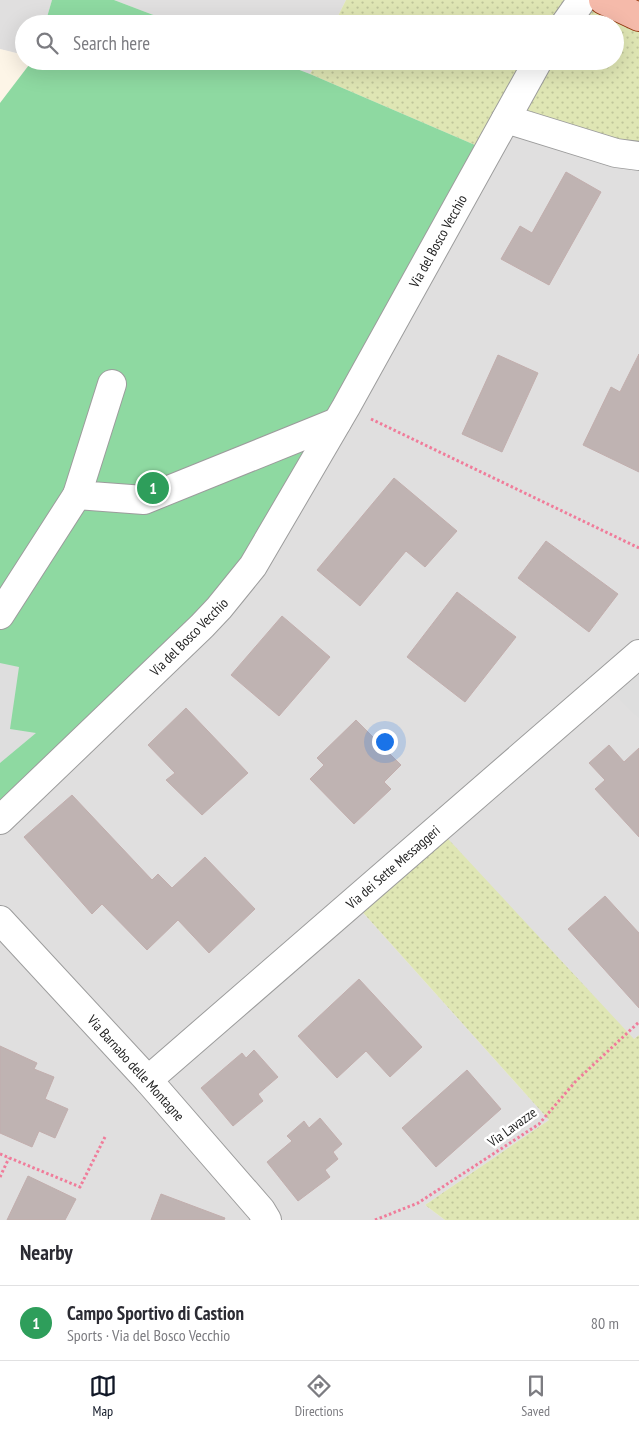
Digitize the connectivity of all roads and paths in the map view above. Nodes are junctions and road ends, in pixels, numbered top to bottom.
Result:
1 (582, 0) edge
2 (604, 0) edge
3 (571, 15) edge
4 (639, 16) edge
5 (533, 70) edge
6 (506, 119) junction
7 (639, 156) edge
8 (112, 384) dead end
9 (342, 414) junction
10 (77, 495) junction
11 (639, 548) edge
12 (0, 615) edge
13 (639, 654) edge
14 (0, 820) edge
15 (0, 920) edge
16 (639, 1022) edge
17 (148, 1080) junction
18 (104, 1137) dead end
19 (0, 1154) edge
20 (9, 1158) junction
21 (0, 1177) edge
22 (267, 1220) edge
23 (375, 1220) edge

1 - 3 street
2 - 4 main road
5 - 6 street, Via del Bosco Vecchio
6 - 7 street
6 - 9 street, Via del Bosco Vecchio
8 - 10 street
9 - 10 street
9 - 11 path
9 - 14 street, Via del Bosco Vecchio
10 - 12 street
13 - 17 street, Via dei Sette Messaggeri
15 - 17 street, Via Barnabo delle Montagne
16 - 23 path, Via Lavazze
17 - 22 street, Via Barnabo delle Montagne
18 - 20 path
19 - 20 path
20 - 21 path

